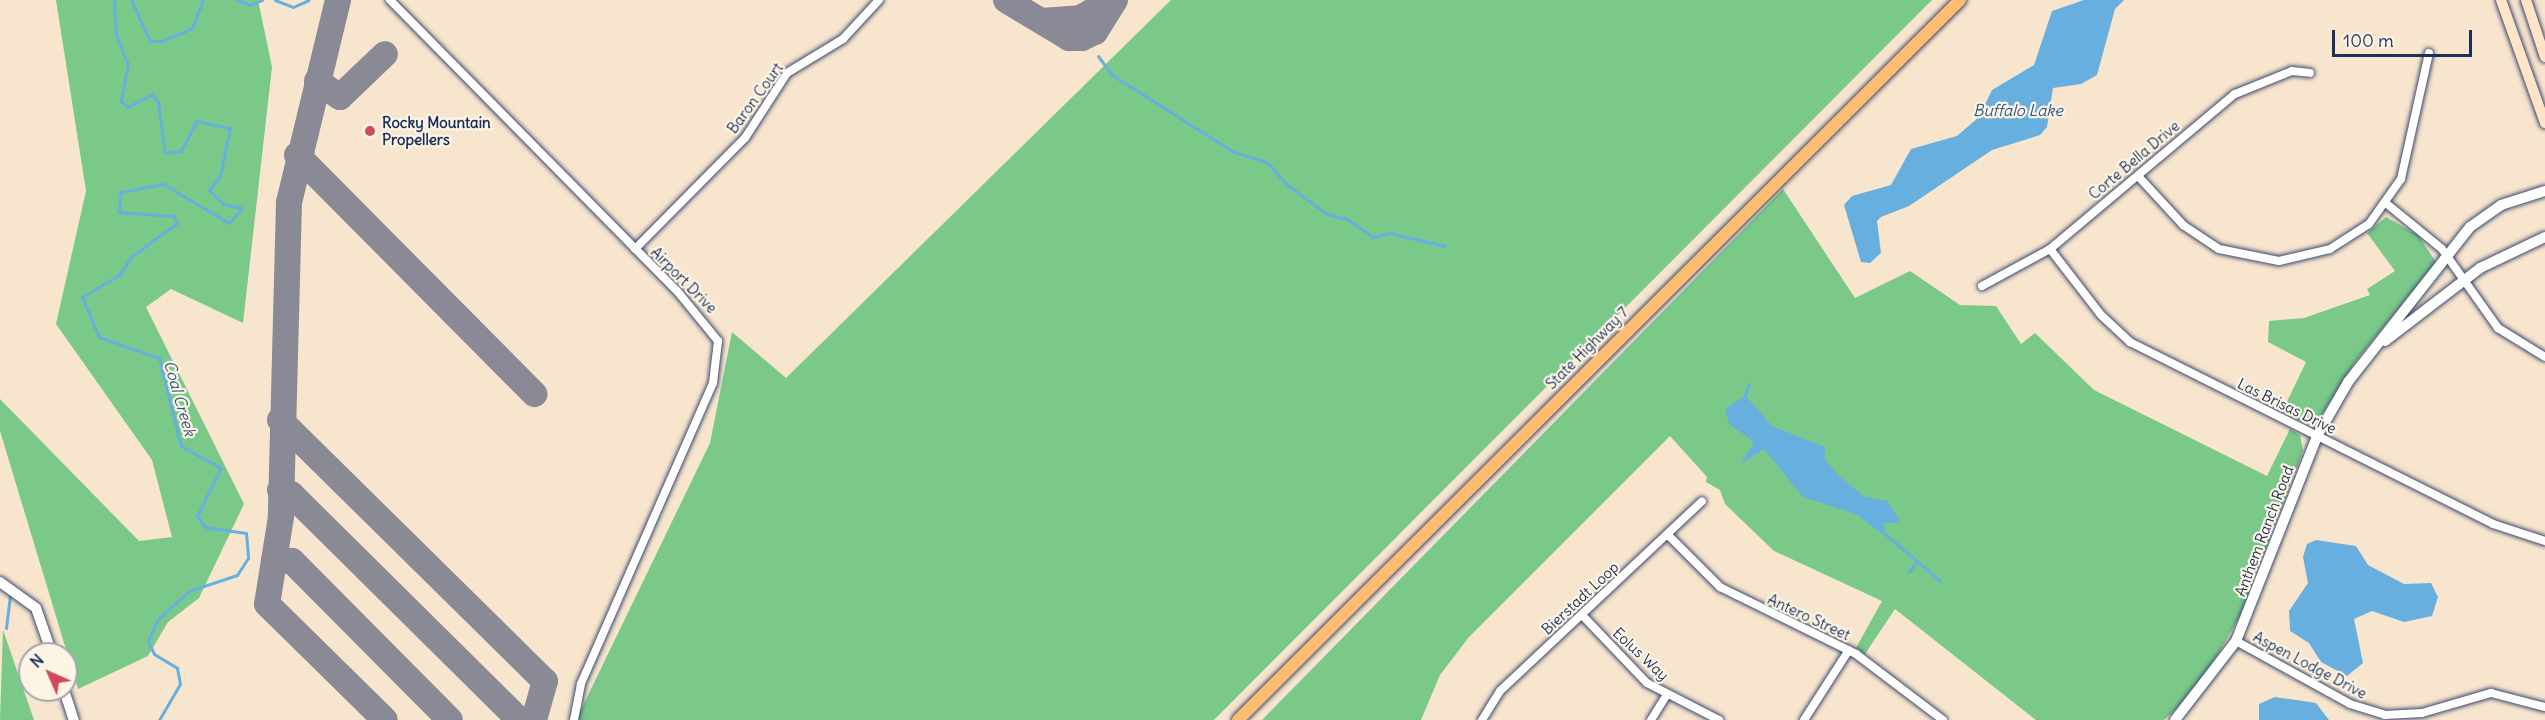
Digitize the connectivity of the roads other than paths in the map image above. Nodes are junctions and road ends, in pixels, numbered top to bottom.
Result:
1 (390, 0) edge
2 (879, 0) edge
3 (1960, 0) edge
4 (2501, 0) edge
5 (2526, 0) edge
6 (2429, 53) dead end
7 (2545, 57) edge
8 (2310, 73) dead end
9 (2545, 123) edge
10 (2138, 176) junction
11 (2545, 191) edge
12 (2387, 204) junction
13 (2545, 237) edge
14 (634, 249) junction
15 (2050, 249) junction
16 (2447, 257) junction
17 (2462, 281) junction
18 (1982, 286) dead end
19 (2375, 348) junction
20 (2545, 357) edge
21 (2317, 436) junction
22 (1702, 501) dead end
23 (1668, 535) junction
24 (2545, 541) edge
25 (0, 582) edge
26 (1582, 615) junction
27 (2236, 641) junction
28 (48, 642) edge
29 (1849, 650) junction
30 (1666, 696) junction
31 (68, 702) edge
32 (2545, 707) edge
33 (74, 720) edge
34 (574, 720) edge
35 (1238, 720) edge
36 (1482, 720) edge
37 (1651, 720) edge
38 (1719, 720) edge
39 (1804, 720) edge
40 (1943, 720) edge
41 (2175, 720) edge

1 - 14 street, Airport Drive
2 - 14 street, Baron Court
3 - 35 main road, State Highway 7
4 - 9 main road
5 - 7 main road
6 - 12 street
8 - 10 street, Corte Bella Drive
10 - 12 street
10 - 15 street, Corte Bella Drive
11 - 16 street, Anthem Ranch Road
12 - 16 street
13 - 17 street, Anthem Ranch Road
14 - 34 street, Airport Drive
15 - 18 street, Corte Bella Drive
15 - 21 street, Las Brisas Drive
16 - 17 street
16 - 19 street, Anthem Ranch Road
17 - 19 street, Anthem Ranch Road
17 - 20 street
19 - 21 street, Anthem Ranch Road
21 - 24 street, Las Brisas Drive
21 - 27 street, Anthem Ranch Road
22 - 23 street, Bierstadt Loop
23 - 26 street, Bierstadt Loop
23 - 29 street, Antero Street
25 - 28 street
26 - 30 street, Eolus Way
26 - 36 street, Bierstadt Loop
27 - 32 street, Aspen Lodge Drive
27 - 41 street, Anthem Ranch Road
29 - 39 street
29 - 40 street, Antero Street
30 - 37 street
30 - 38 street, Eolus Way
31 - 33 street

